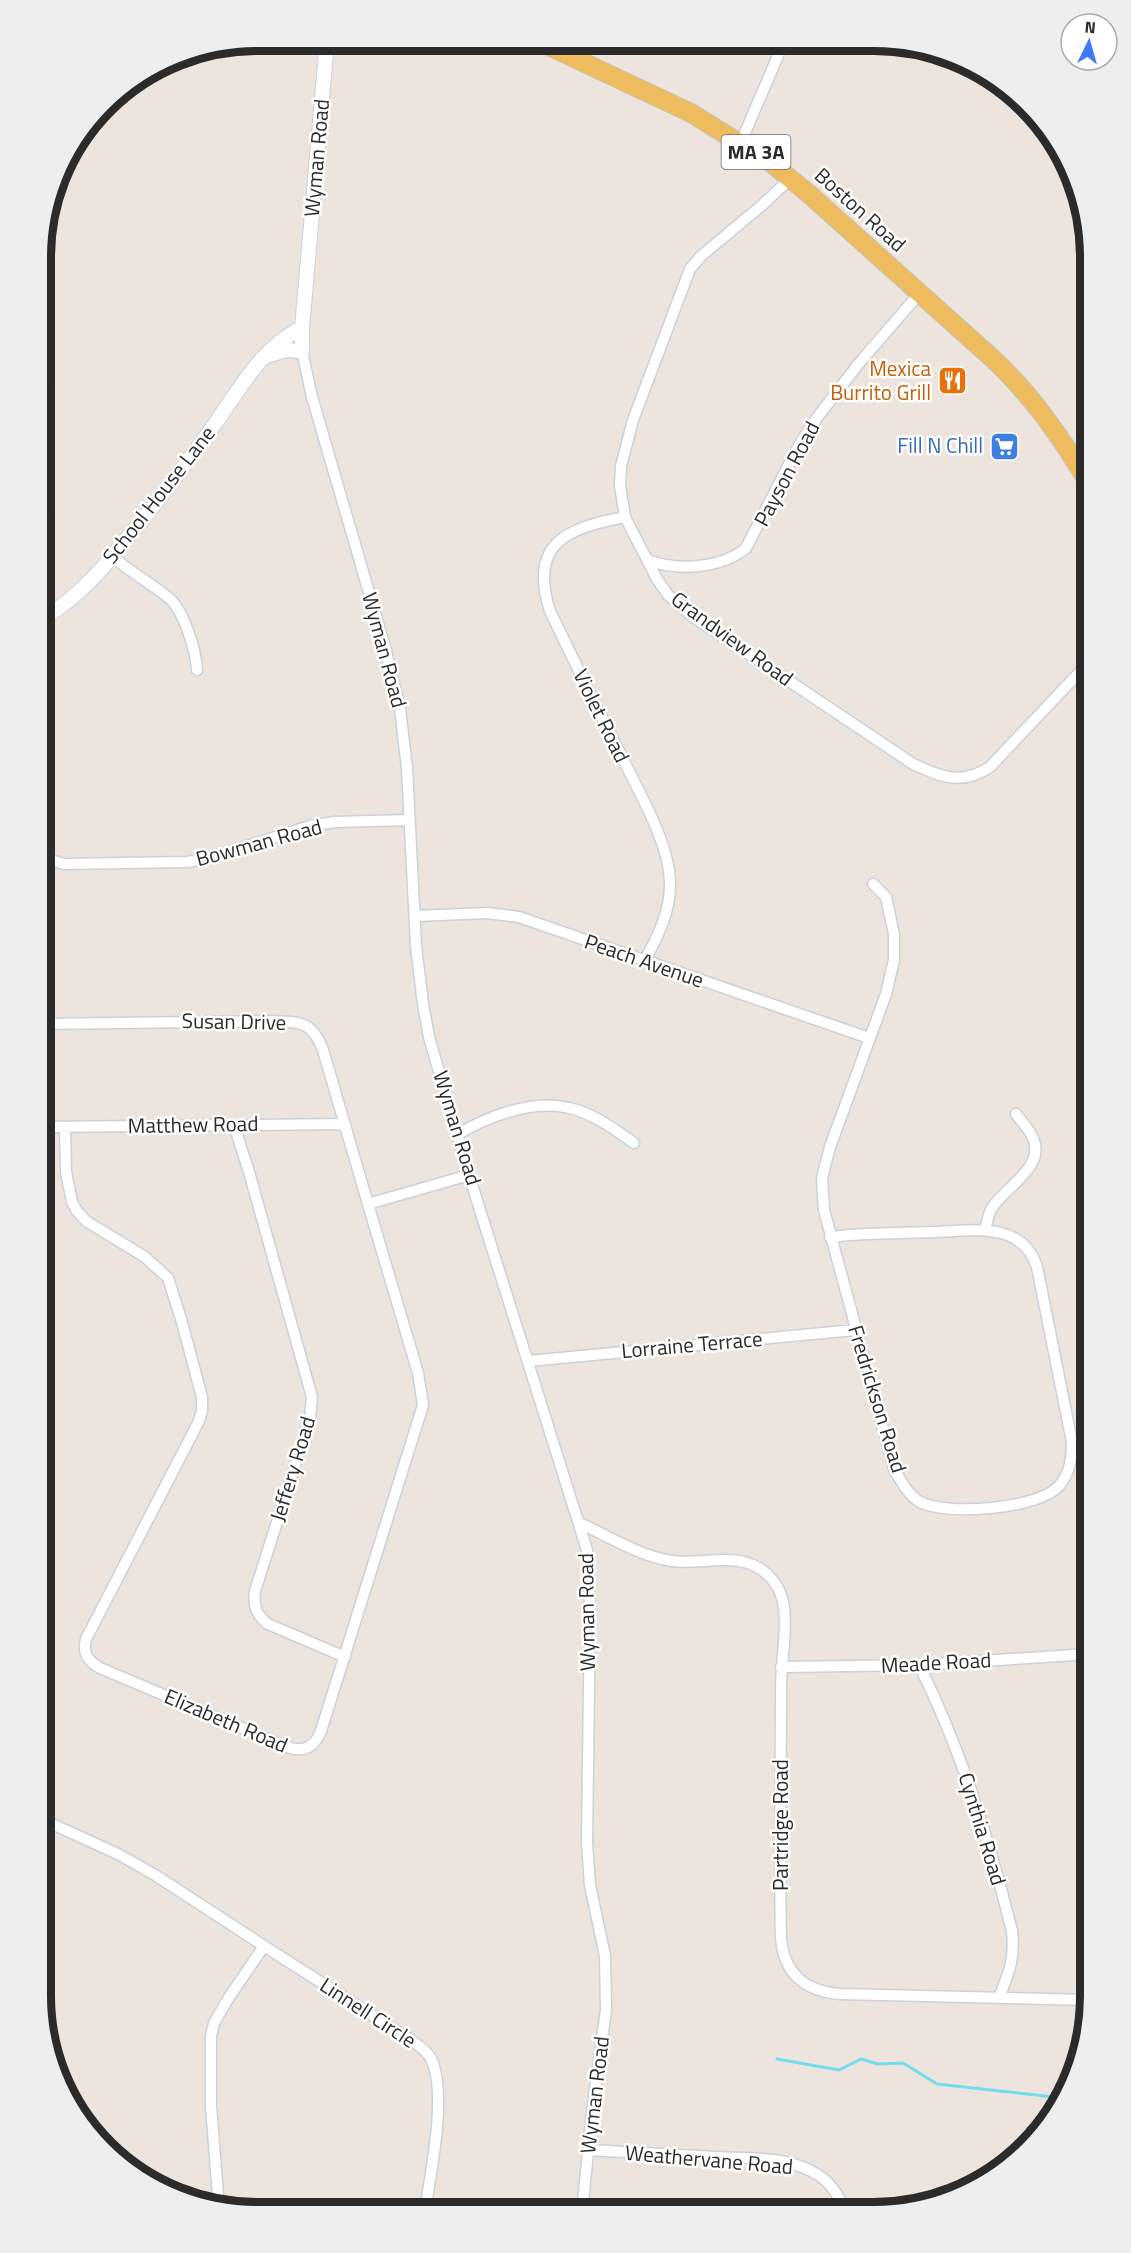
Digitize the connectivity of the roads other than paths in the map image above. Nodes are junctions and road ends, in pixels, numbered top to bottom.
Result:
1 (326, 51) edge
2 (559, 51) edge
3 (780, 51) edge
4 (741, 142) junction
5 (791, 178) junction
6 (919, 294) junction
7 (302, 328) junction
8 (302, 351) junction
9 (262, 358) junction
10 (1080, 470) edge
11 (625, 517) junction
12 (113, 557) junction
13 (647, 560) junction
14 (51, 612) edge
15 (197, 670) dead end
16 (1080, 671) edge
17 (409, 820) junction
18 (51, 860) edge
19 (873, 884) dead end
20 (415, 916) junction
21 (645, 960) junction
22 (51, 1024) edge
23 (869, 1038) junction
24 (1016, 1114) dead end
25 (345, 1124) junction
26 (234, 1125) junction
27 (51, 1127) edge
28 (65, 1127) junction
29 (458, 1134) junction
30 (634, 1143) dead end
31 (470, 1174) junction
32 (368, 1204) junction
33 (985, 1230) junction
34 (830, 1237) junction
35 (855, 1330) junction
36 (529, 1361) junction
37 (580, 1523) junction
38 (1080, 1655) edge
39 (345, 1656) junction
40 (919, 1665) junction
41 (781, 1667) junction
42 (51, 1824) edge
43 (264, 1946) junction
44 (999, 1998) junction
45 (1080, 2000) edge
46 (588, 2150) junction
47 (218, 2198) edge
48 (426, 2202) edge
49 (583, 2202) edge
50 (840, 2202) edge

1 - 7 street, Wyman Road
2 - 4 main road, Boston Road / MA 3A
3 - 4 street
4 - 5 main road, Boston Road / MA 3A
5 - 6 main road, Boston Road / MA 3A
5 - 11 street, Grandview Road
6 - 10 main road, Boston Road / MA 3A
6 - 13 street, Payson Road
7 - 8 street, Wyman Road
7 - 9 street, School House Lane
8 - 9 street
8 - 17 street, Wyman Road
9 - 12 street, School House Lane
11 - 13 street, Grandview Road
11 - 21 street, Violet Road
12 - 14 street, School House Lane
12 - 15 street
13 - 16 street, Grandview Road
17 - 18 street, Bowman Road
17 - 20 street, Wyman Road
19 - 23 street, Fredrickson Road
20 - 21 street, Peach Avenue
20 - 29 street, Wyman Road
21 - 23 street, Peach Avenue
22 - 25 street, Susan Drive
23 - 34 street, Fredrickson Road
24 - 33 street
25 - 26 street, Matthew Road
25 - 32 street, Susan Drive
26 - 28 street, Matthew Road
26 - 39 street, Jeffery Road
27 - 28 street, Matthew Road
28 - 39 street, Elizabeth Road
29 - 30 street
29 - 31 street, Wyman Road
31 - 32 street
31 - 36 street, Wyman Road
32 - 39 street, Elizabeth Road
33 - 34 street, Fredrickson Road
33 - 35 street, Fredrickson Road
34 - 35 street, Fredrickson Road
35 - 36 street, Lorraine Terrace
36 - 37 street, Wyman Road
37 - 41 street, Partridge Road
37 - 46 street, Wyman Road
38 - 40 street, Meade Road
40 - 41 street, Meade Road
40 - 44 street, Cynthia Road
41 - 44 street, Partridge Road
42 - 43 street, Linnell Circle
43 - 47 street
43 - 48 street, Linnell Circle
44 - 45 street, Partridge Road
46 - 49 street, Wyman Road
46 - 50 street, Weathervane Road

